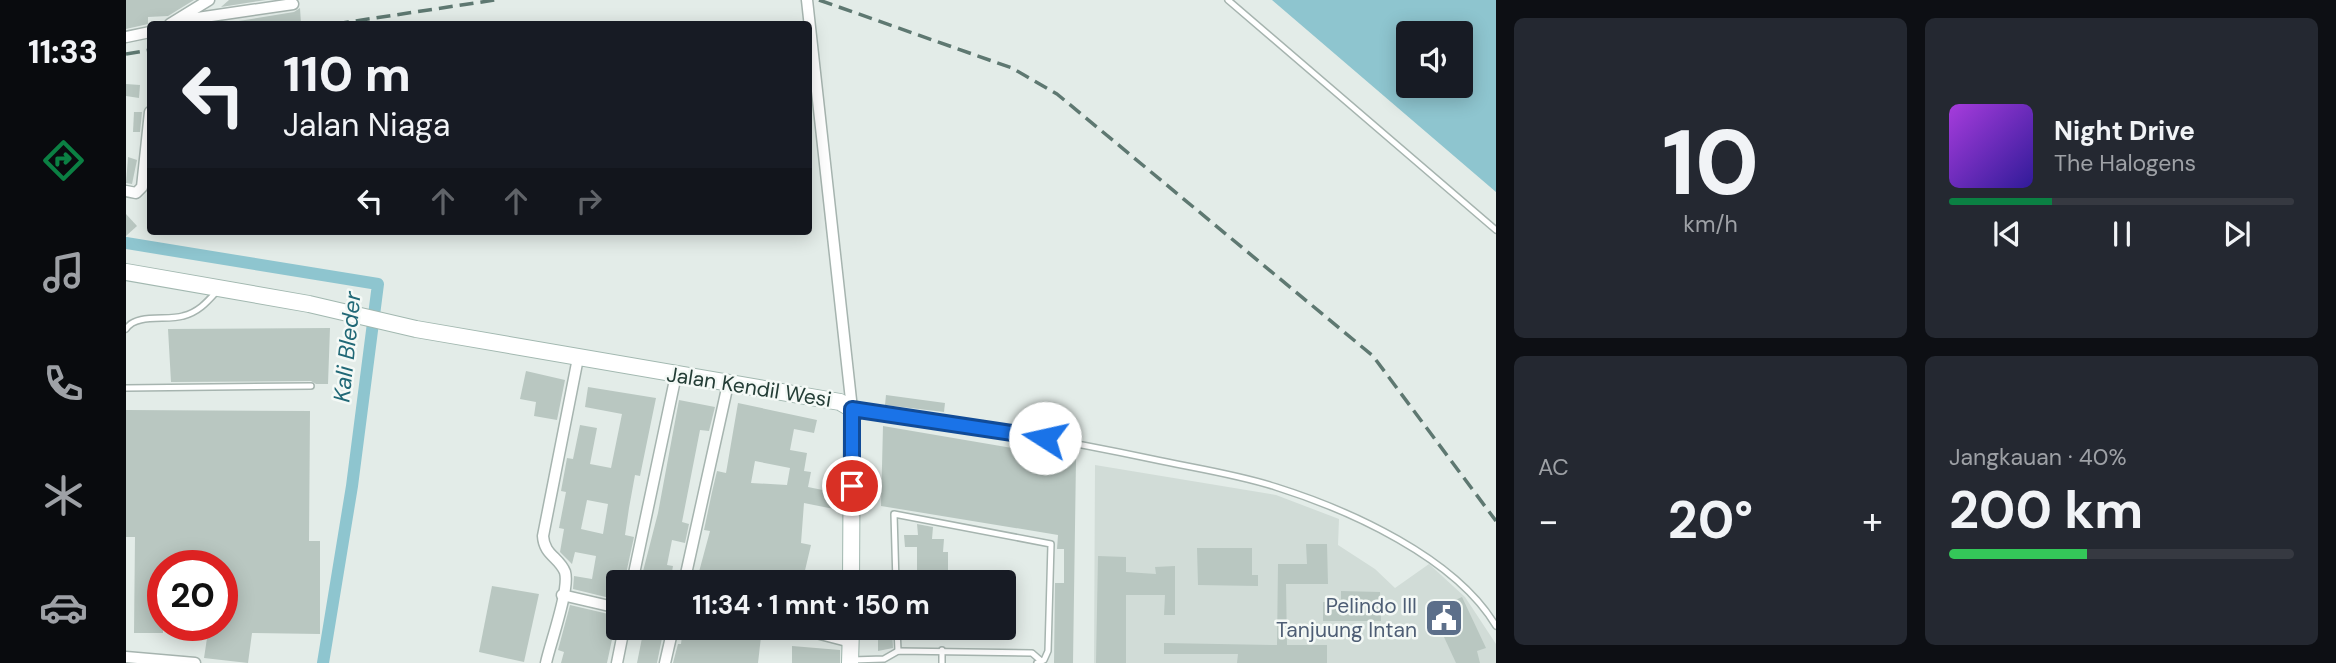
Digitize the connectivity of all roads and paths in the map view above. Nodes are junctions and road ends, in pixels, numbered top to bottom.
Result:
1 (209, 0) edge
2 (807, 0) edge
3 (1227, 0) edge
4 (293, 4) dead end
5 (176, 21) edge
6 (186, 21) edge
7 (809, 21) edge
8 (147, 33) edge
9 (126, 37) edge
10 (812, 45) edge
11 (147, 143) edge
12 (126, 191) edge
13 (1496, 230) edge
14 (126, 272) edge
15 (219, 289) junction
16 (126, 329) edge
17 (578, 358) junction
18 (676, 375) junction
19 (728, 384) junction
20 (311, 386) dead end
21 (126, 388) edge
22 (852, 409) junction
23 (635, 570) edge
24 (687, 570) edge
25 (851, 570) edge
26 (896, 570) edge
27 (562, 595) junction
28 (606, 605) edge
29 (1495, 621) edge
30 (622, 640) edge
31 (670, 640) edge
32 (851, 640) edge
33 (898, 640) edge
34 (942, 650) junction
35 (898, 651) junction
36 (128, 659) edge
37 (887, 661) edge
38 (850, 662) edge
39 (1038, 662) edge
40 (195, 663) edge
41 (546, 663) edge
42 (617, 663) edge
43 (665, 663) edge
44 (942, 663) edge

1 - 5 street
2 - 7 street
3 - 13 lane
4 - 6 street
8 - 9 street
10 - 22 street
11 - 12 street
14 - 15 main road, Jalan Kendil Wesi
15 - 16 lane
15 - 17 main road, Jalan Kendil Wesi
17 - 18 main road, Jalan Kendil Wesi
17 - 27 street
18 - 19 main road, Jalan Kendil Wesi
18 - 23 street
19 - 22 main road, Jalan Kendil Wesi
19 - 24 street
20 - 21 lane
22 - 25 main road
22 - 29 lane, Jalan Kendil Wesi
26 - 39 lane
27 - 28 street
27 - 41 street
30 - 42 street
31 - 43 street
32 - 38 main road
33 - 35 lane
34 - 35 lane
34 - 39 lane
34 - 44 lane
35 - 37 lane
36 - 40 street
37 - 38 lane

